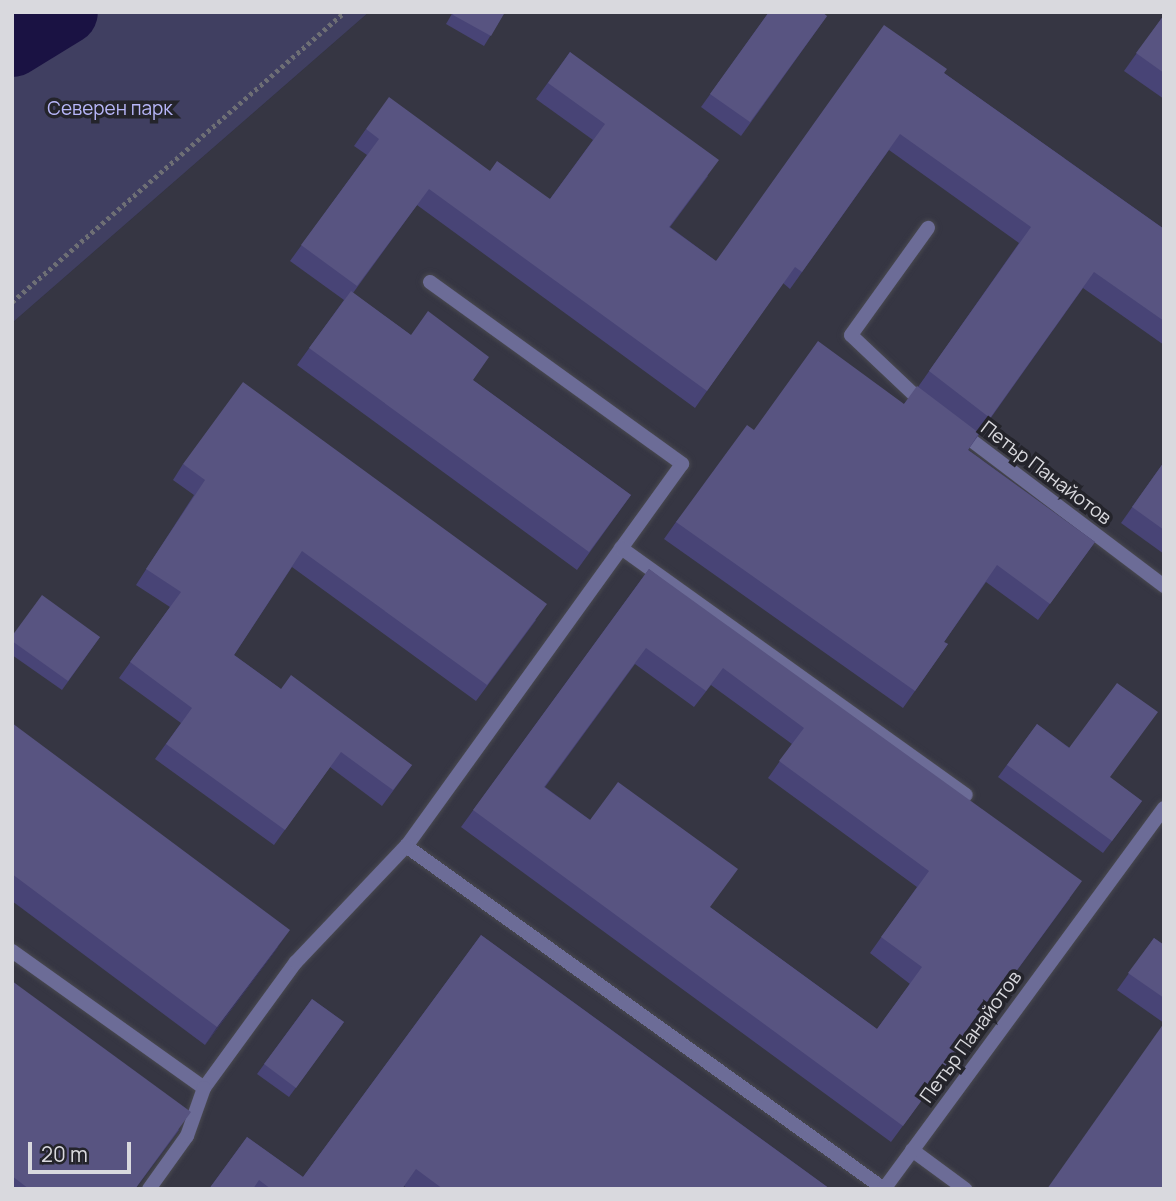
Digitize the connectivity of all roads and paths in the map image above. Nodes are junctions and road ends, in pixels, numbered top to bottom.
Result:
1 (344, 12) edge
2 (928, 228) dead end
3 (430, 282) dead end
4 (12, 302) edge
5 (621, 548) junction
6 (1164, 586) edge
7 (966, 795) edge
8 (1164, 808) edge
9 (406, 846) junction
10 (12, 951) edge
11 (204, 1088) junction
12 (912, 1150) junction
13 (149, 1189) edge
14 (884, 1189) edge
15 (965, 1189) edge

1 - 4 path
2 - 6 street, Петър Панайотов
3 - 5 street
5 - 7 street
5 - 9 street
8 - 12 street, Петър Панайотов
9 - 11 street
9 - 14 street
10 - 11 street
11 - 13 street
12 - 14 street, Петър Панайотов
12 - 15 street

